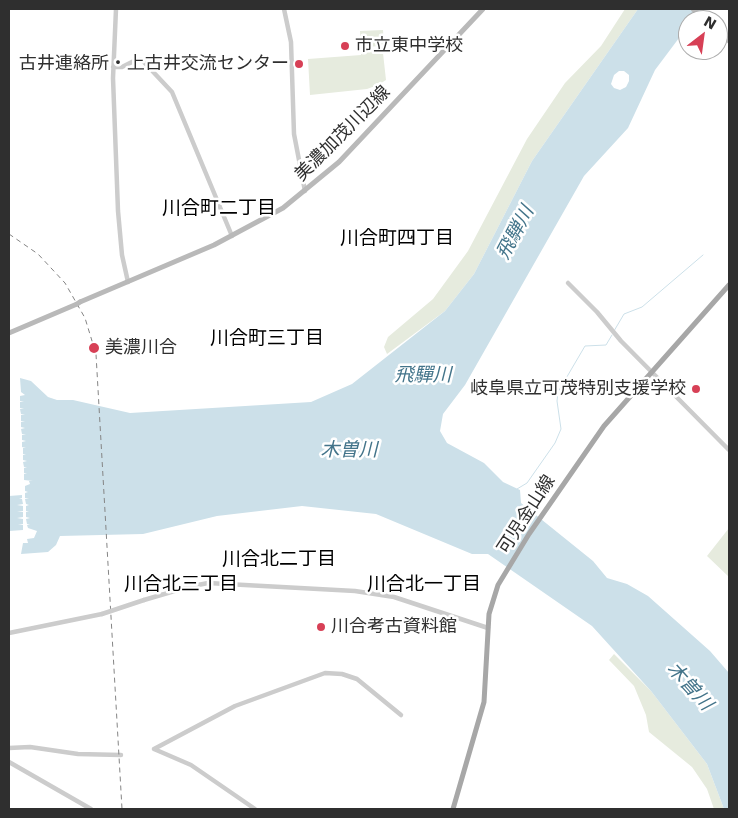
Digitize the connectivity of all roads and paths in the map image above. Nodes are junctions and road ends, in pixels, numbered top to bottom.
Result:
1 (116, 9) edge
2 (284, 9) edge
3 (483, 9) edge
4 (113, 67) junction
5 (305, 191) junction
6 (232, 236) junction
7 (128, 282) junction
8 (568, 283) dead end
9 (729, 285) edge
10 (9, 333) edge
11 (652, 372) junction
12 (729, 450) edge
13 (488, 628) junction
14 (9, 633) edge
15 (401, 715) dead end
16 (9, 748) edge
17 (122, 755) dead end
18 (9, 762) edge
19 (91, 809) edge
20 (255, 809) edge
21 (453, 809) edge

1 - 4 street
2 - 5 street
3 - 5 main road, 美濃加茂川辺線
4 - 6 street
4 - 7 street
5 - 6 main road, 美濃加茂川辺線
6 - 7 main road, 美濃加茂川辺線
7 - 10 main road, 美濃加茂川辺線
8 - 11 street
9 - 11 main road, 可児金山線
11 - 12 street
11 - 13 main road, 可児金山線
13 - 14 street, bridge
13 - 21 main road, 可児金山線
15 - 20 street
16 - 17 street
18 - 19 street

